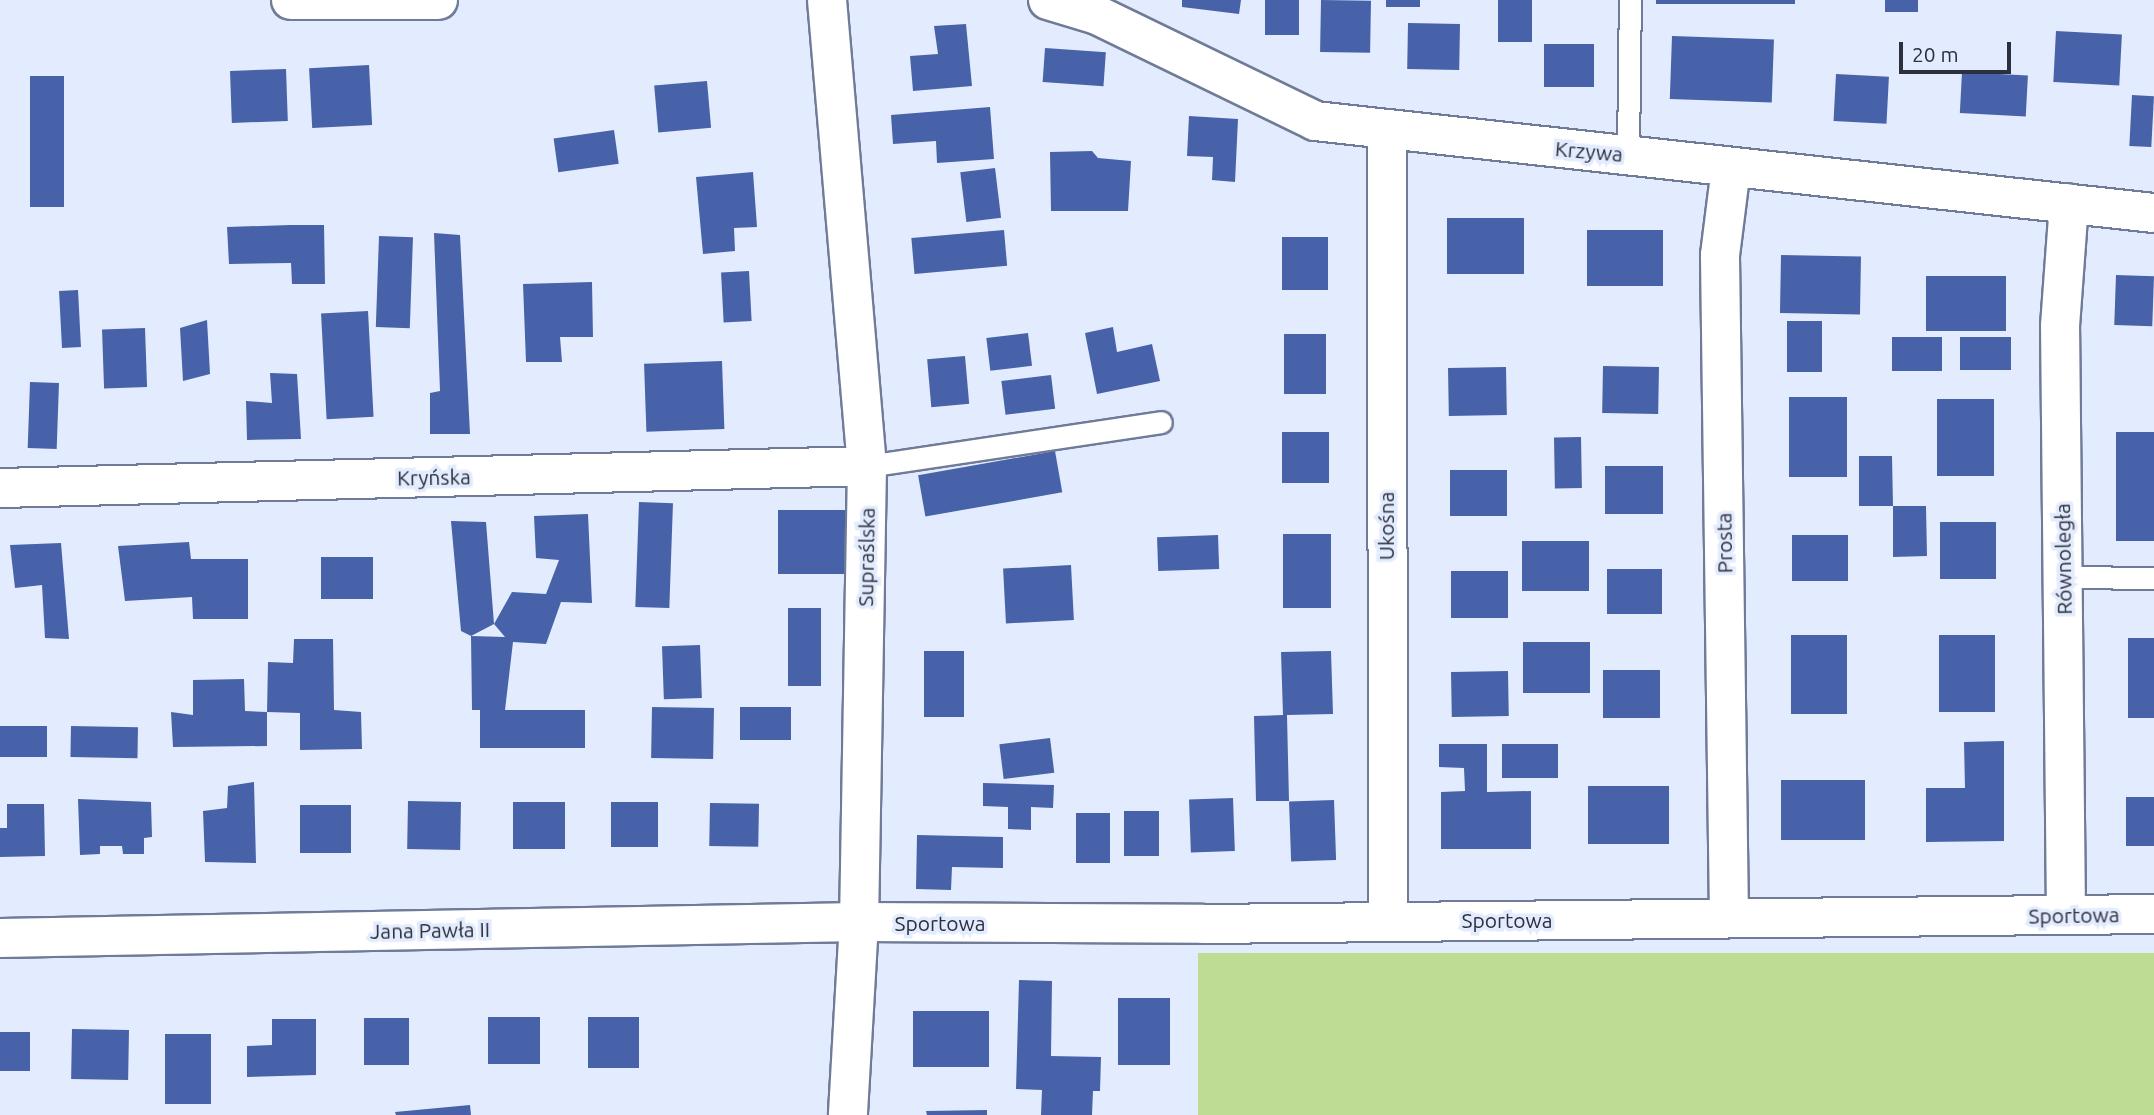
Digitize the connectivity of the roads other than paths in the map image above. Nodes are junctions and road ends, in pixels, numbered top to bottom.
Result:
1 (291, 0) edge
2 (438, 0) edge
3 (827, 0) edge
4 (1048, 0) edge
5 (1630, 0) edge
6 (1387, 132) junction
7 (1628, 154) junction
8 (1731, 168) junction
9 (2068, 203) junction
10 (2154, 213) edge
11 (1161, 422) dead end
12 (867, 466) junction
13 (0, 488) edge
14 (2063, 577) junction
15 (2154, 578) edge
16 (2154, 914) edge
17 (2066, 915) junction
18 (1729, 918) junction
19 (1388, 920) junction
20 (859, 922) junction
21 (0, 938) edge
22 (848, 1115) edge

1 - 2 street
3 - 12 street, Supraślska
4 - 6 street, Krzywa
5 - 7 lane
6 - 7 street, Krzywa
6 - 19 street, Ukośna
7 - 8 street, Krzywa
8 - 9 street, Krzywa
8 - 18 street, Prosta
9 - 10 street, Krzywa
9 - 14 street, Równoległa
11 - 12 lane
12 - 13 street, Kryńska
12 - 20 street, Supraślska
14 - 15 lane
14 - 17 street, Równoległa
16 - 17 street, Sportowa
17 - 18 street, Sportowa
18 - 19 street, Sportowa
19 - 20 street, Sportowa
20 - 21 street, Jana Pawła II
20 - 22 street, Supraślska

